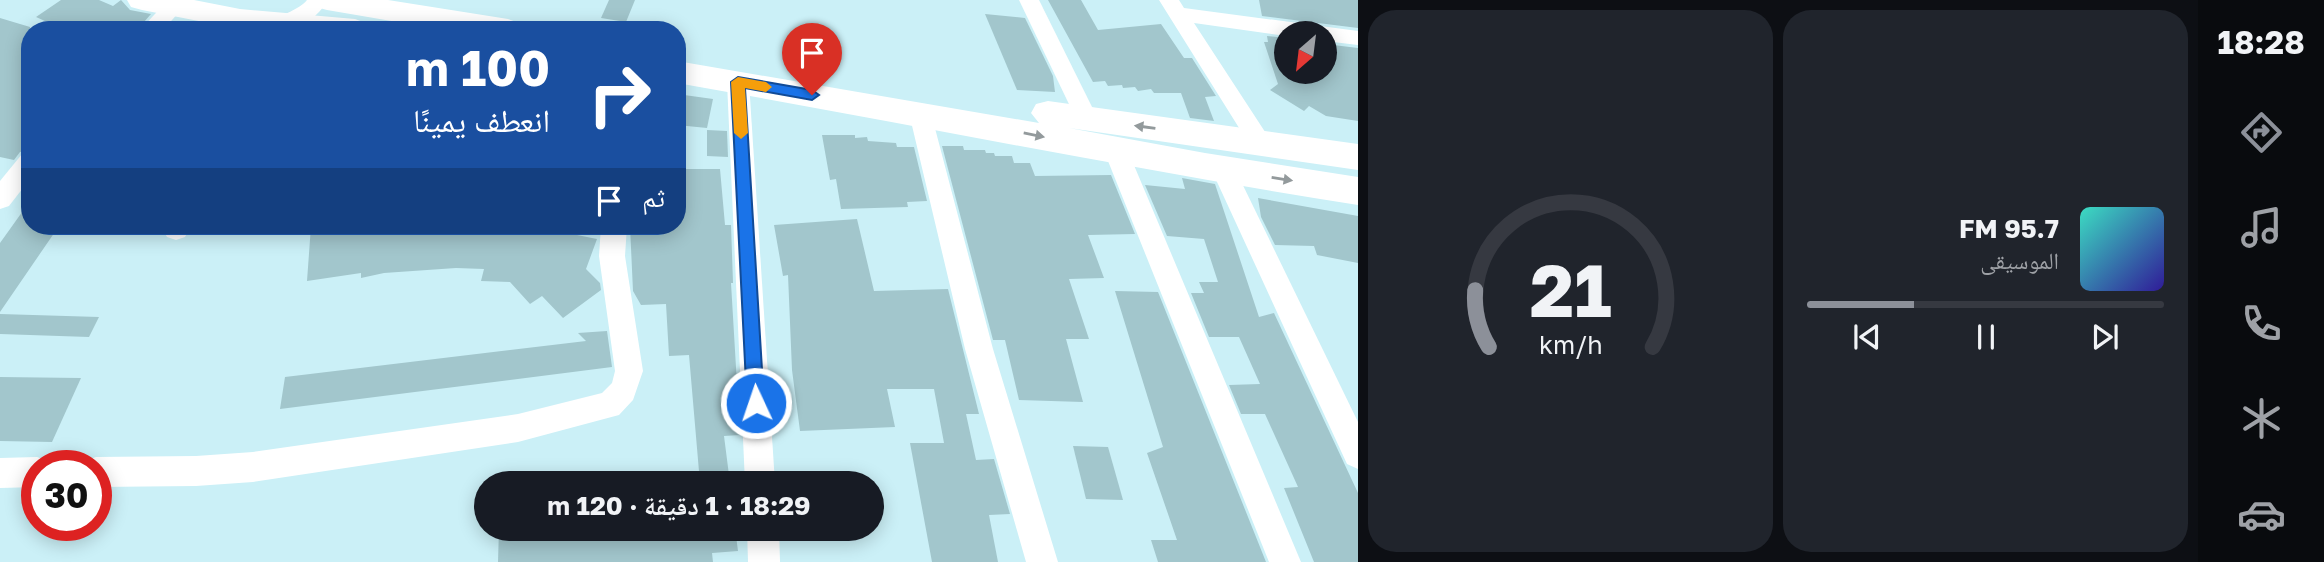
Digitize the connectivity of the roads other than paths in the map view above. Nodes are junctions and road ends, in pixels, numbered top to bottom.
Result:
1 (142, 0) edge
2 (318, 0) edge
3 (327, 0) edge
4 (1029, 0) edge
5 (177, 3) edge
6 (1174, 7) edge
7 (159, 21) edge
8 (252, 21) edge
9 (288, 21) edge
10 (454, 21) edge
11 (1274, 25) edge
12 (1337, 36) edge
13 (1358, 38) edge
14 (686, 55) edge
15 (686, 73) edge
16 (738, 82) junction
17 (920, 113) junction
18 (1087, 118) junction
19 (1259, 141) junction
20 (1321, 150) junction
21 (1116, 151) junction
22 (1358, 157) edge
23 (1211, 158) junction
24 (21, 172) edge
25 (1346, 189) edge
26 (0, 199) edge
27 (613, 235) edge
28 (1358, 454) edge
29 (759, 471) edge
30 (0, 472) edge
31 (21, 472) edge
32 (112, 472) edge
33 (763, 541) edge
34 (764, 562) edge
35 (1042, 562) edge
36 (1285, 562) edge

1 - 5 main road
2 - 9 street
3 - 10 main road
4 - 18 street
5 - 7 street
5 - 8 main road
6 - 11 street
6 - 19 street
12 - 13 street
14 - 18 main road
15 - 16 main road
16 - 17 main road
16 - 29 street
17 -> 21 main road
17 - 35 street
23 -> 18 main road
19 - 20 main road
19 - 23 main road
20 - 22 main road
20 - 25 main road
21 - 23 main road
21 - 36 street
23 -> 25 main road
23 - 28 street
24 - 26 street
27 - 32 street
30 - 31 street
33 - 34 street

